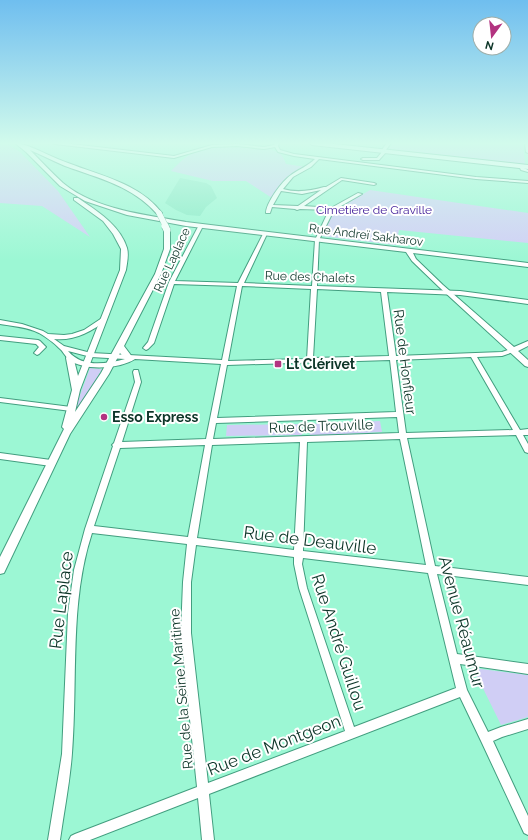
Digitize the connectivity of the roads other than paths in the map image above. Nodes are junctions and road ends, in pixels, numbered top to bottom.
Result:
1 (59, 182) edge
2 (113, 182) edge
3 (287, 182) edge
4 (335, 182) edge
5 (365, 182) edge
6 (374, 184) dead end
7 (62, 185) junction
8 (331, 185) junction
9 (281, 190) junction
10 (360, 194) dead end
11 (269, 206) junction
12 (298, 209) junction
13 (332, 209) junction
14 (268, 212) dead end
15 (201, 226) junction
16 (265, 234) junction
17 (317, 240) junction
18 (408, 251) junction
19 (528, 265) edge
20 (172, 282) junction
21 (240, 285) junction
22 (314, 288) junction
23 (384, 291) junction
24 (448, 292) junction
25 (528, 302) edge
26 (105, 318) junction
27 (0, 322) edge
28 (46, 335) junction
29 (0, 338) edge
30 (528, 344) edge
31 (62, 346) junction
32 (120, 346) junction
33 (146, 348) dead end
34 (514, 350) junction
35 (37, 353) dead end
36 (473, 355) junction
37 (114, 356) junction
38 (70, 358) junction
39 (392, 358) junction
40 (130, 359) junction
41 (89, 360) junction
42 (310, 360) junction
43 (224, 363) junction
44 (528, 364) edge
45 (109, 365) junction
46 (136, 372) dead end
47 (105, 374) junction
48 (76, 390) junction
49 (0, 400) edge
50 (71, 409) junction
51 (400, 414) junction
52 (213, 421) junction
53 (518, 432) junction
54 (528, 432) edge
55 (66, 433) junction
56 (403, 436) junction
57 (304, 439) junction
58 (209, 442) junction
59 (116, 445) junction
60 (528, 450) edge
61 (0, 456) edge
62 (51, 462) junction
63 (89, 529) junction
64 (192, 541) junction
65 (298, 554) junction
66 (0, 569) edge
67 (432, 570) junction
68 (528, 582) edge
69 (453, 658) junction
70 (528, 669) edge
71 (462, 691) junction
72 (528, 724) edge
73 (351, 734) junction
74 (486, 739) junction
75 (202, 791) junction
76 (528, 829) edge
77 (54, 840) edge
78 (75, 840) edge
79 (208, 840) edge

1 - 7 street
2 - 32 street, bridge
3 - 9 street
4 - 8 street
5 - 6 street
7 - 15 street, Rue Andreï Sakharov
7 - 26 street
8 - 9 street
8 - 12 street
9 - 11 street
10 - 13 street
11 - 12 street
11 - 14 street
12 - 13 street
13 - 17 street
15 - 16 street, Rue Andreï Sakharov
15 - 20 street, Rue Laplace
16 - 17 street, Rue Andreï Sakharov
16 - 21 street, Rue de la Seine Maritime
17 - 18 street, Rue Andreï Sakharov
17 - 22 street
18 - 19 street, Rue Andreï Sakharov
18 - 24 street
20 - 21 street, Rue des Chalets
20 - 33 street, Rue Laplace
21 - 22 street, Rue des Chalets
21 - 43 street, Rue de la Seine Maritime
22 - 23 street, Rue des Chalets
22 - 42 street
23 - 24 street, Rue des Chalets
23 - 39 street, Rue de Honfleur
24 - 25 street, Rue des Chalets
24 - 34 street
26 - 28 street
26 - 41 street
27 - 28 street
28 - 31 street
29 - 35 street
30 - 34 street
31 - 38 street
31 - 41 street
32 - 37 street
32 - 40 street
34 - 36 street
34 - 44 street
36 - 39 street
36 - 53 street
37 - 40 street
37 - 41 street
37 - 45 street
38 - 41 street
38 - 48 street
39 - 42 street
39 - 51 street, Rue de Honfleur
40 - 43 street
40 - 45 street
40 - 47 street
41 - 45 street
41 - 48 street
42 - 43 street
43 - 52 street, Rue de la Seine Maritime
45 - 47 street
46 - 59 street, Rue Laplace
47 - 55 street
48 - 50 street
49 - 50 street
50 - 55 street
51 - 52 street, Rue de Trouville
51 - 56 street, Rue de Honfleur
52 - 58 street, Rue de la Seine Maritime
53 - 54 street, Rue de Trouville
53 - 56 street, Rue de Trouville
53 - 60 street
55 - 62 street
56 - 57 street, Rue de Trouville
56 - 67 street, Avenue Réaumur
57 - 58 street, Rue de Trouville
57 - 65 street, Rue André Guillou
58 - 59 street, Rue de Trouville
58 - 64 street, Rue de la Seine Maritime
59 - 63 street, Rue Laplace
61 - 62 street
62 - 66 street
63 - 64 street, Rue de Deauville
63 - 77 street, Rue Laplace
64 - 65 street, Rue de Deauville
64 - 75 street, Rue de la Seine Maritime
65 - 67 street, Rue de Deauville
65 - 73 street, Rue André Guillou
67 - 68 street, Rue de Deauville
67 - 69 street, Avenue Réaumur
69 - 70 street
69 - 71 street, Avenue Réaumur
71 - 73 street, Rue de Montgeon
71 - 74 street, Avenue Réaumur
72 - 74 street
73 - 75 street, Rue de Montgeon
74 - 76 street, Avenue Réaumur
75 - 78 street, Rue de Montgeon
75 - 79 street, Rue de la Seine Maritime

